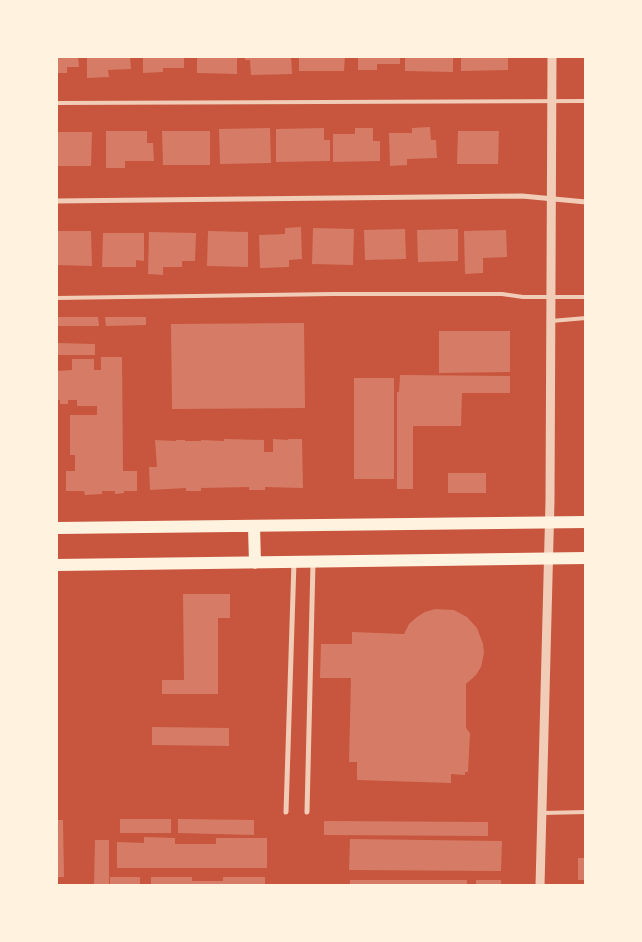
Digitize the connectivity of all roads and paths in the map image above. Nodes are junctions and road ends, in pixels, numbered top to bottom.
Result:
1 (552, 56) edge
2 (586, 101) edge
3 (552, 102) junction
4 (56, 103) edge
5 (552, 199) junction
6 (56, 201) edge
7 (586, 202) edge
8 (56, 298) edge
9 (551, 298) junction
10 (586, 298) edge
11 (586, 318) edge
12 (551, 321) junction
13 (586, 522) edge
14 (549, 523) junction
15 (254, 526) junction
16 (56, 528) edge
17 (548, 558) junction
18 (586, 558) edge
19 (294, 562) junction
20 (312, 562) junction
21 (255, 563) junction
22 (56, 565) edge
23 (286, 812) dead end
24 (307, 812) dead end
25 (586, 812) edge
26 (542, 813) junction
27 (540, 886) edge

1 - 3 street
2 - 3 lane
3 - 4 lane
3 - 5 street
5 - 6 street
5 - 7 street
5 - 9 street
8 - 9 lane
9 - 10 lane
9 - 12 street
11 - 12 lane
12 - 14 street
13 - 14 main road
14 - 15 main road
14 - 17 street
15 - 16 main road
15 - 21 main road
17 - 18 main road
17 - 20 main road
17 - 26 street
19 - 20 main road
19 - 21 main road
19 - 23 street
20 - 24 street
21 - 22 main road
25 - 26 lane
26 - 27 street

